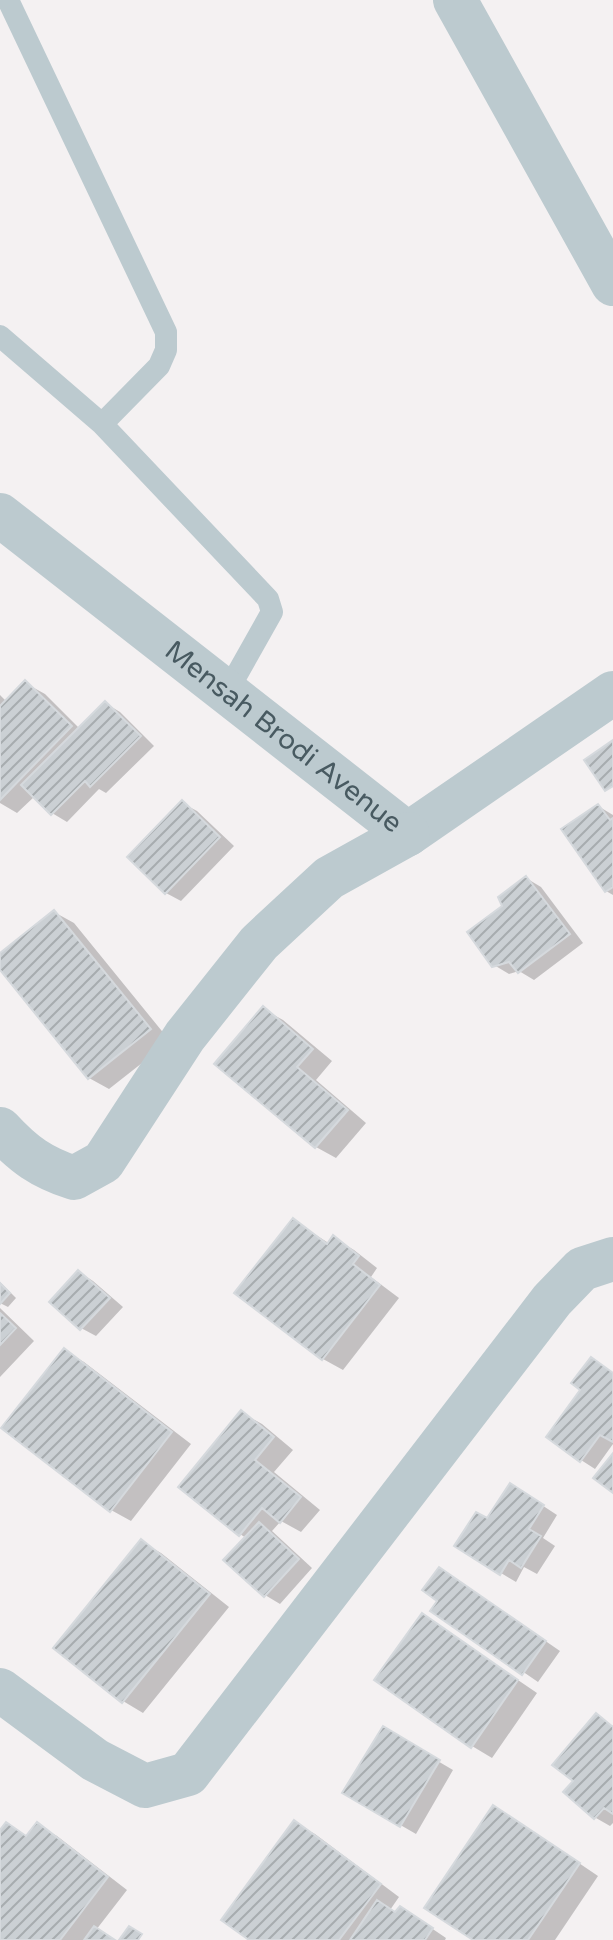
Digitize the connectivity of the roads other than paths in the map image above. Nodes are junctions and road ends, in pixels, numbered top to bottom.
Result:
1 (8, 0) edge
2 (455, 0) edge
3 (613, 284) edge
4 (0, 336) edge
5 (102, 424) junction
6 (0, 515) edge
7 (227, 692) junction
8 (613, 693) edge
9 (408, 834) junction
10 (0, 1129) edge
11 (613, 1259) edge
12 (0, 1690) edge

1 - 5 lane
2 - 3 street
4 - 5 lane
5 - 7 lane
6 - 7 street, Mensah Brodi Avenue
7 - 9 street, Mensah Brodi Avenue
8 - 9 street, Mensah Brodi Avenue
9 - 10 street
11 - 12 street

